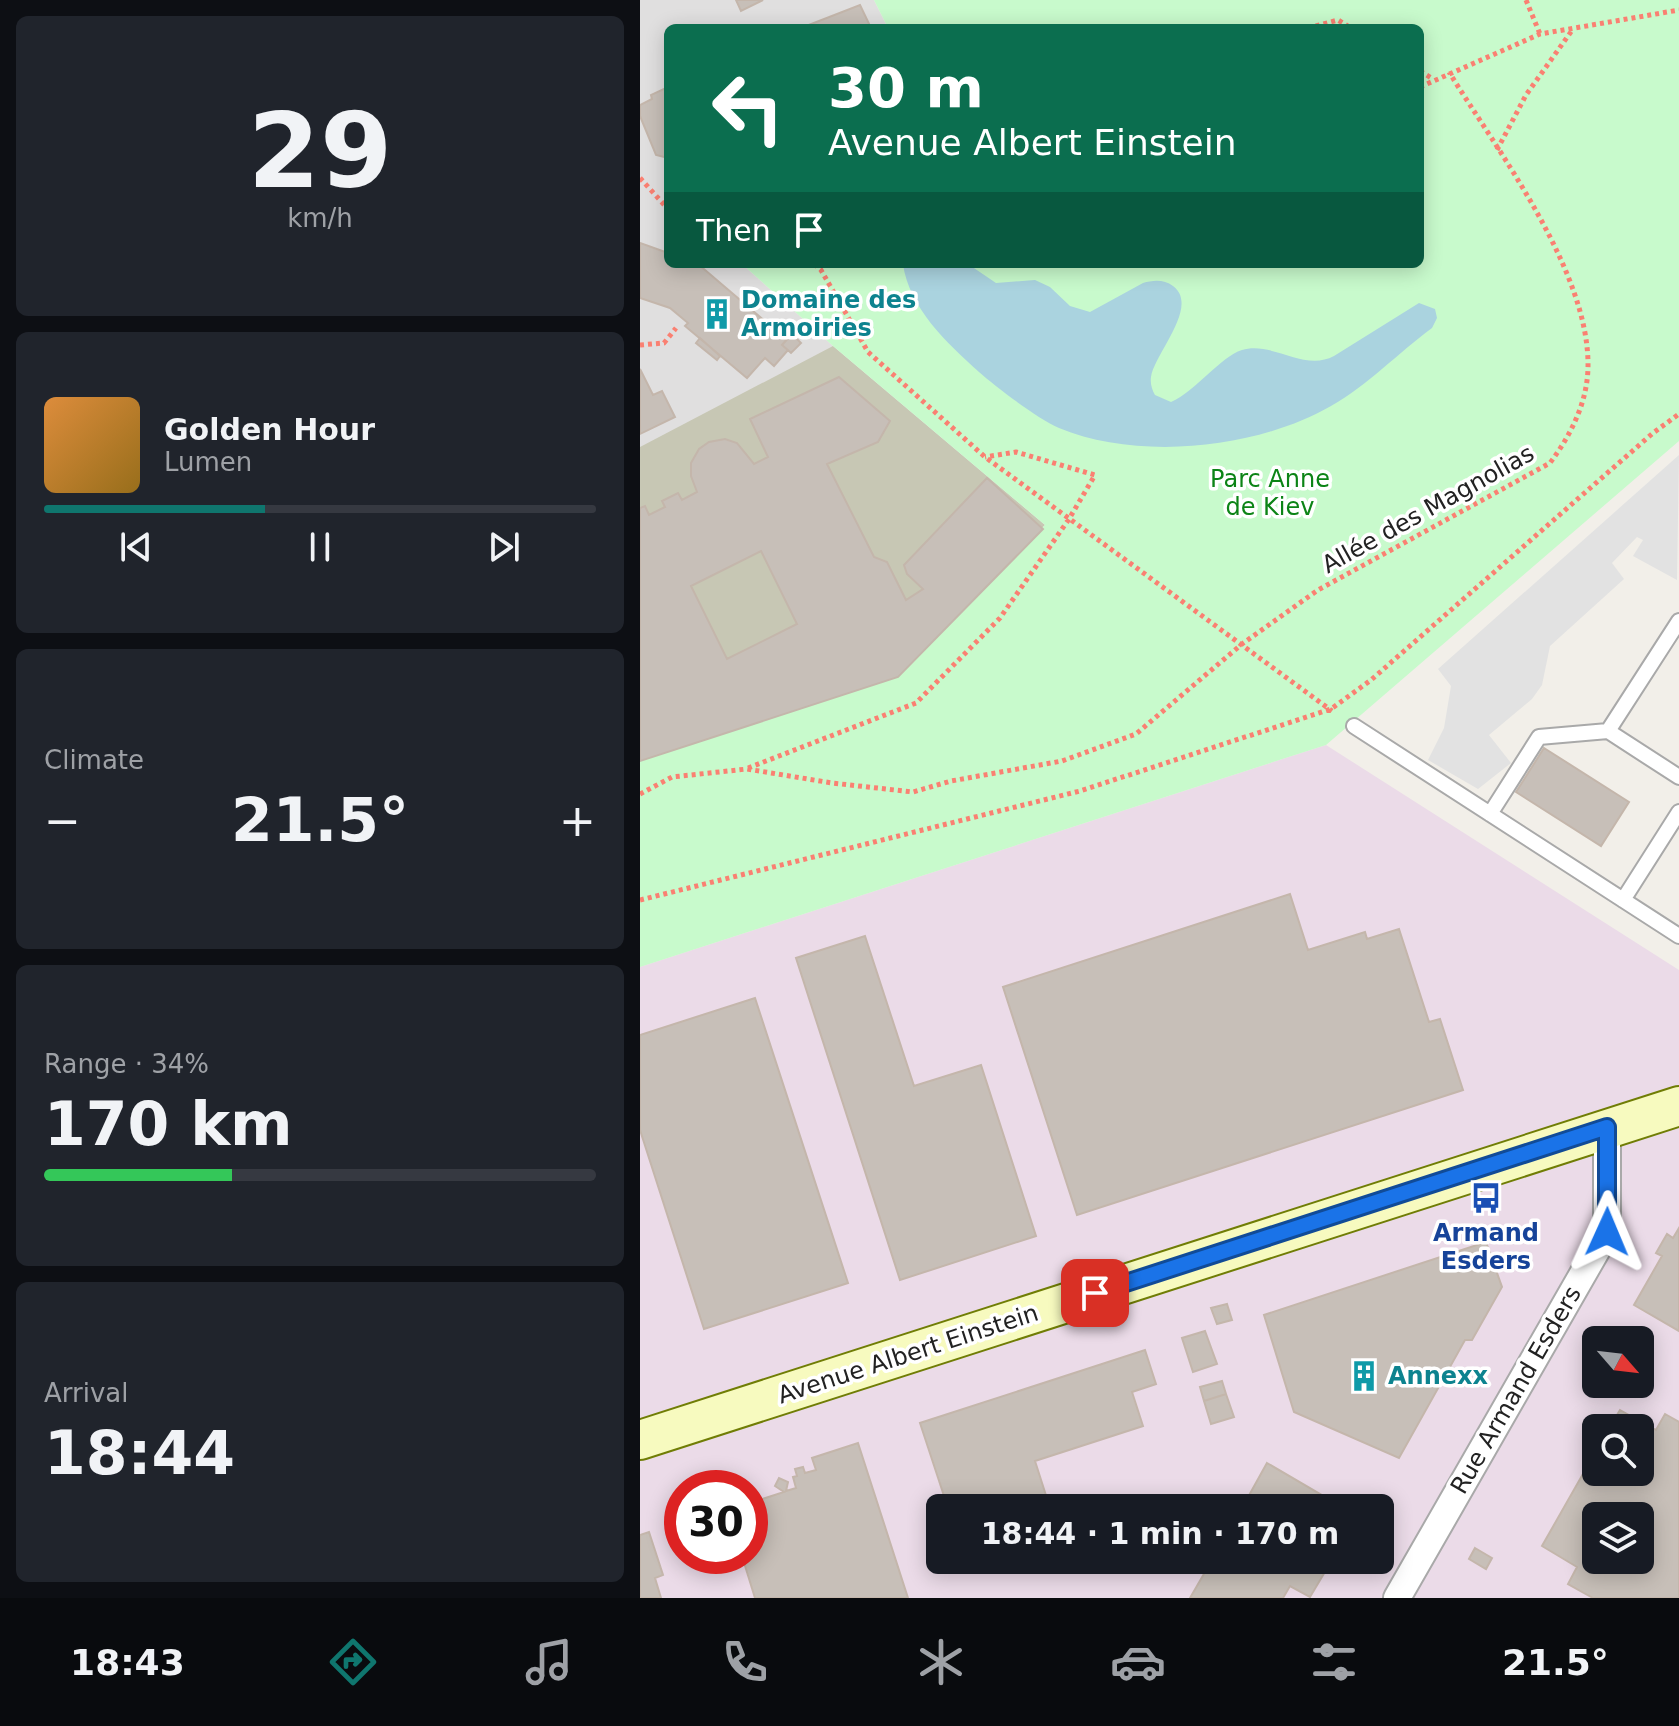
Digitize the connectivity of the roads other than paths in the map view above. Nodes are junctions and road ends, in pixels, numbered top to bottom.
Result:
1 (1679, 621) edge
2 (1354, 726) road end
3 (1608, 731) junction
4 (1679, 777) edge
5 (1679, 812) edge
6 (1490, 814) junction
7 (1623, 900) junction
8 (1679, 936) edge
9 (1679, 1106) edge
10 (1607, 1127) junction
11 (640, 1440) edge
12 (1397, 1598) edge

1 - 3 lane
2 - 6 lane
3 - 4 lane
3 - 6 lane
5 - 7 lane
6 - 7 lane
7 - 8 lane
9 - 10 street, Avenue Albert Einstein
10 - 11 street, Avenue Albert Einstein
10 - 12 street, Rue Armand Esders

